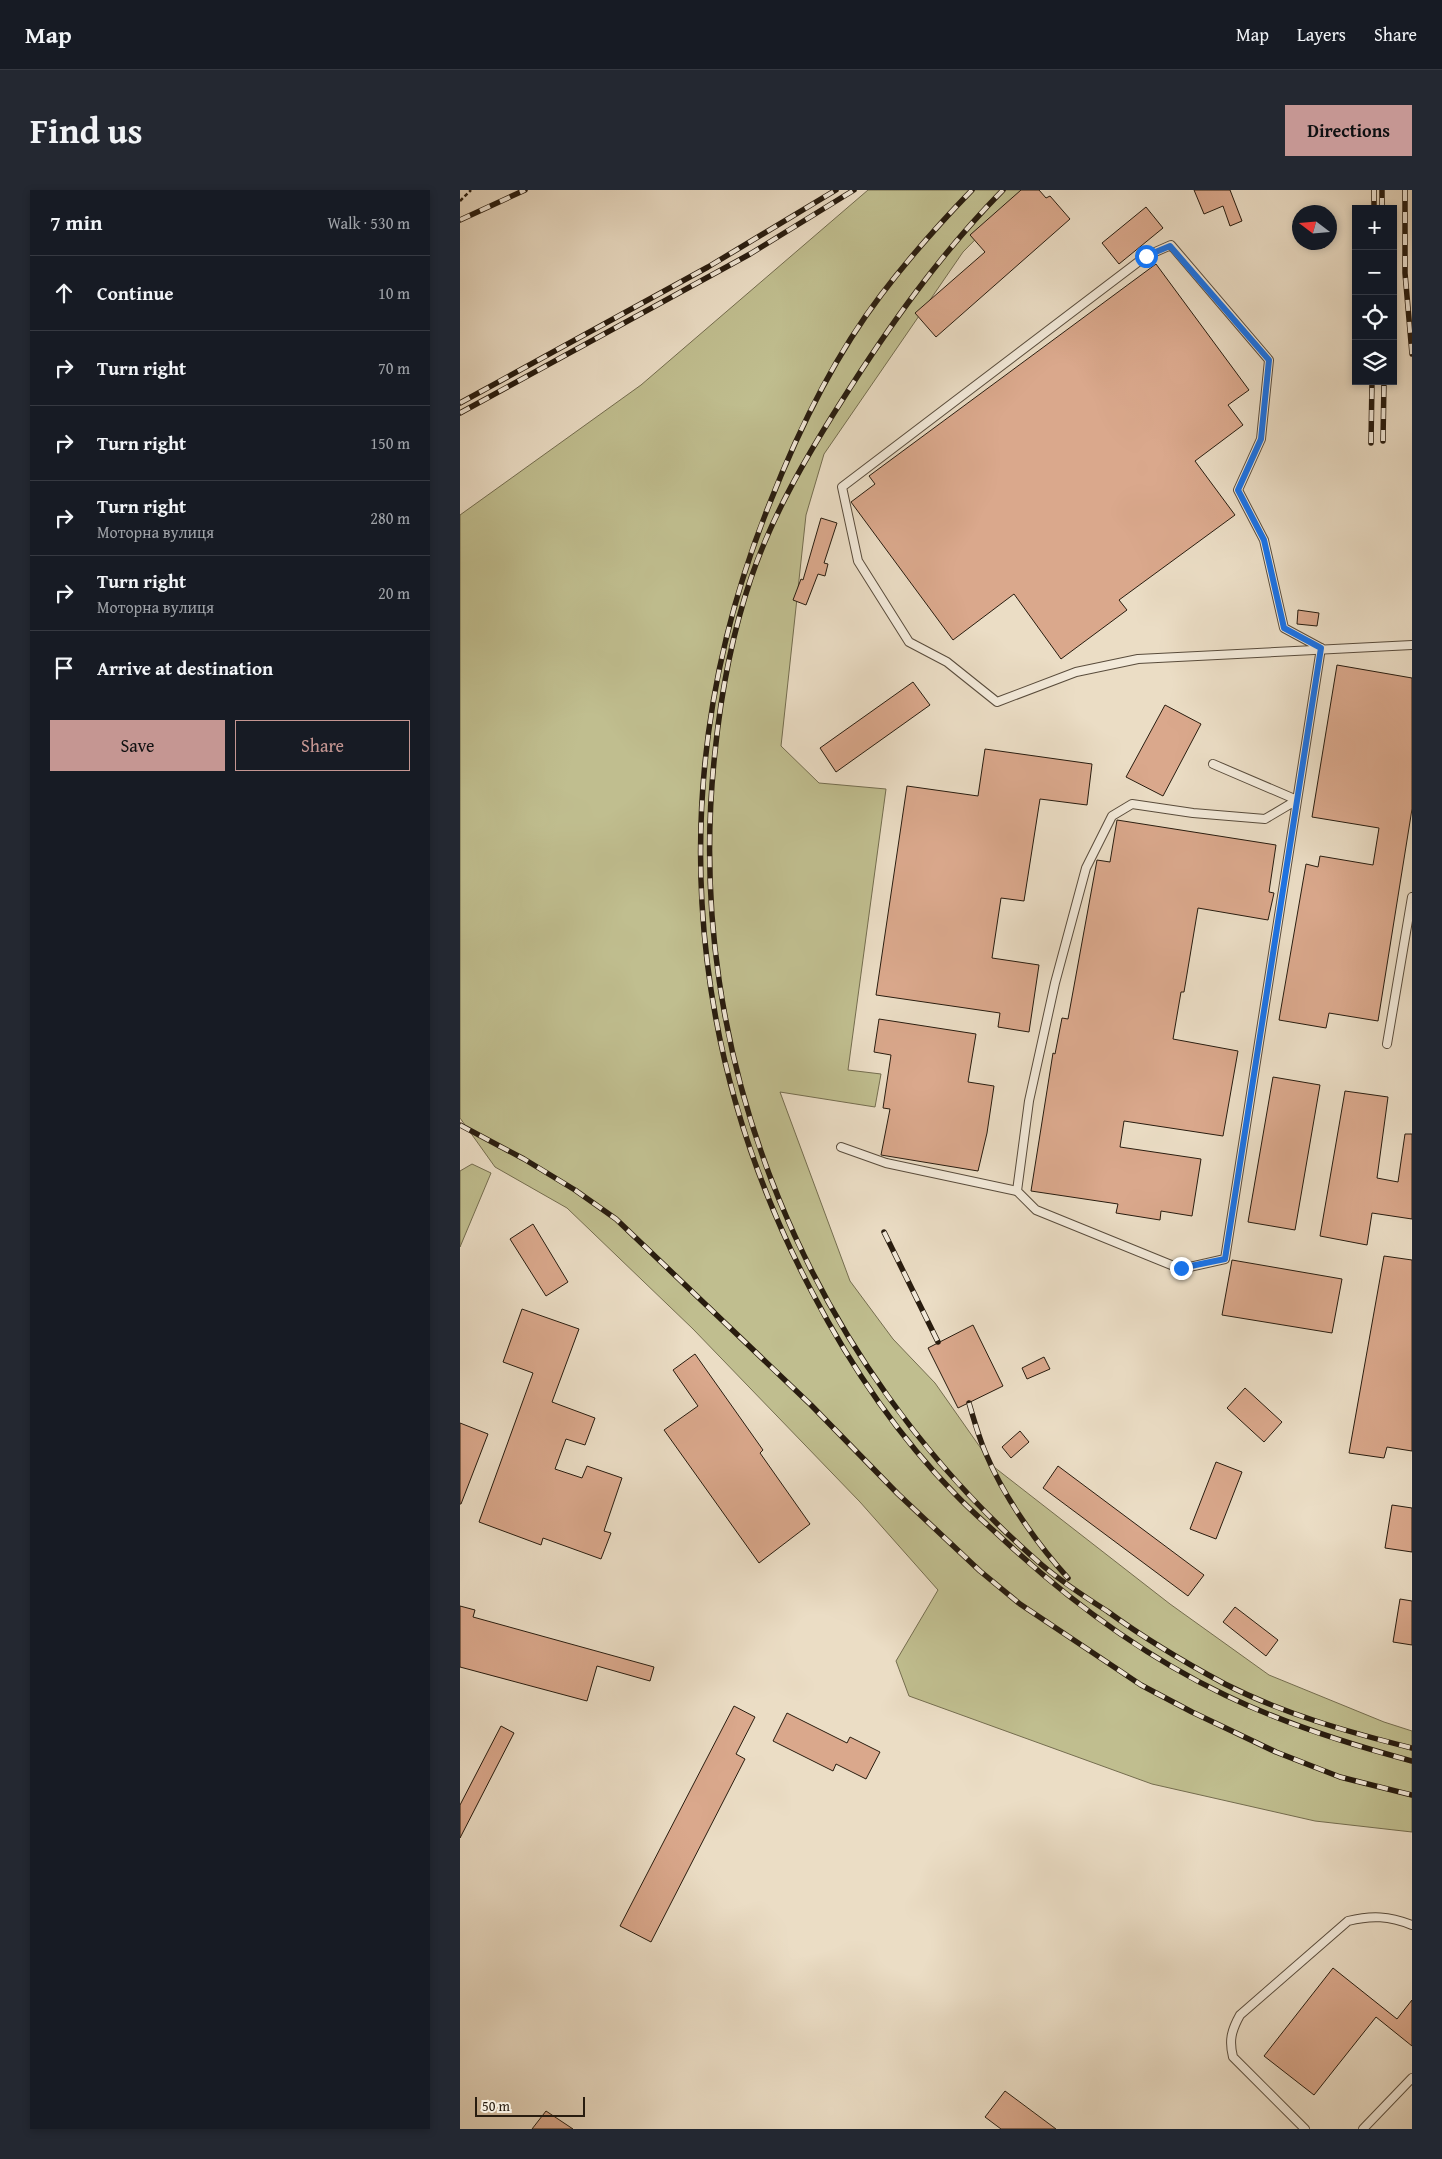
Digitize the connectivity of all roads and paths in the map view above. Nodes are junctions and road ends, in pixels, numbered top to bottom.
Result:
1 (471, 190) edge
2 (460, 201) edge
3 (1412, 645) edge
4 (1321, 648) junction
5 (1213, 764) dead end
6 (1297, 800) junction
7 (1412, 897) edge
8 (1387, 1044) dead end
9 (842, 1147) dead end
10 (1017, 1191) junction
11 (1412, 1925) edge
12 (1412, 2078) edge
13 (1305, 2129) edge
14 (1363, 2129) edge

1 - 2 path
3 - 4 lane
4 - 4 lane
4 - 6 lane
5 - 6 lane
6 - 10 lane
6 - 10 lane
7 - 8 lane
9 - 10 lane
11 - 13 lane
12 - 14 lane

